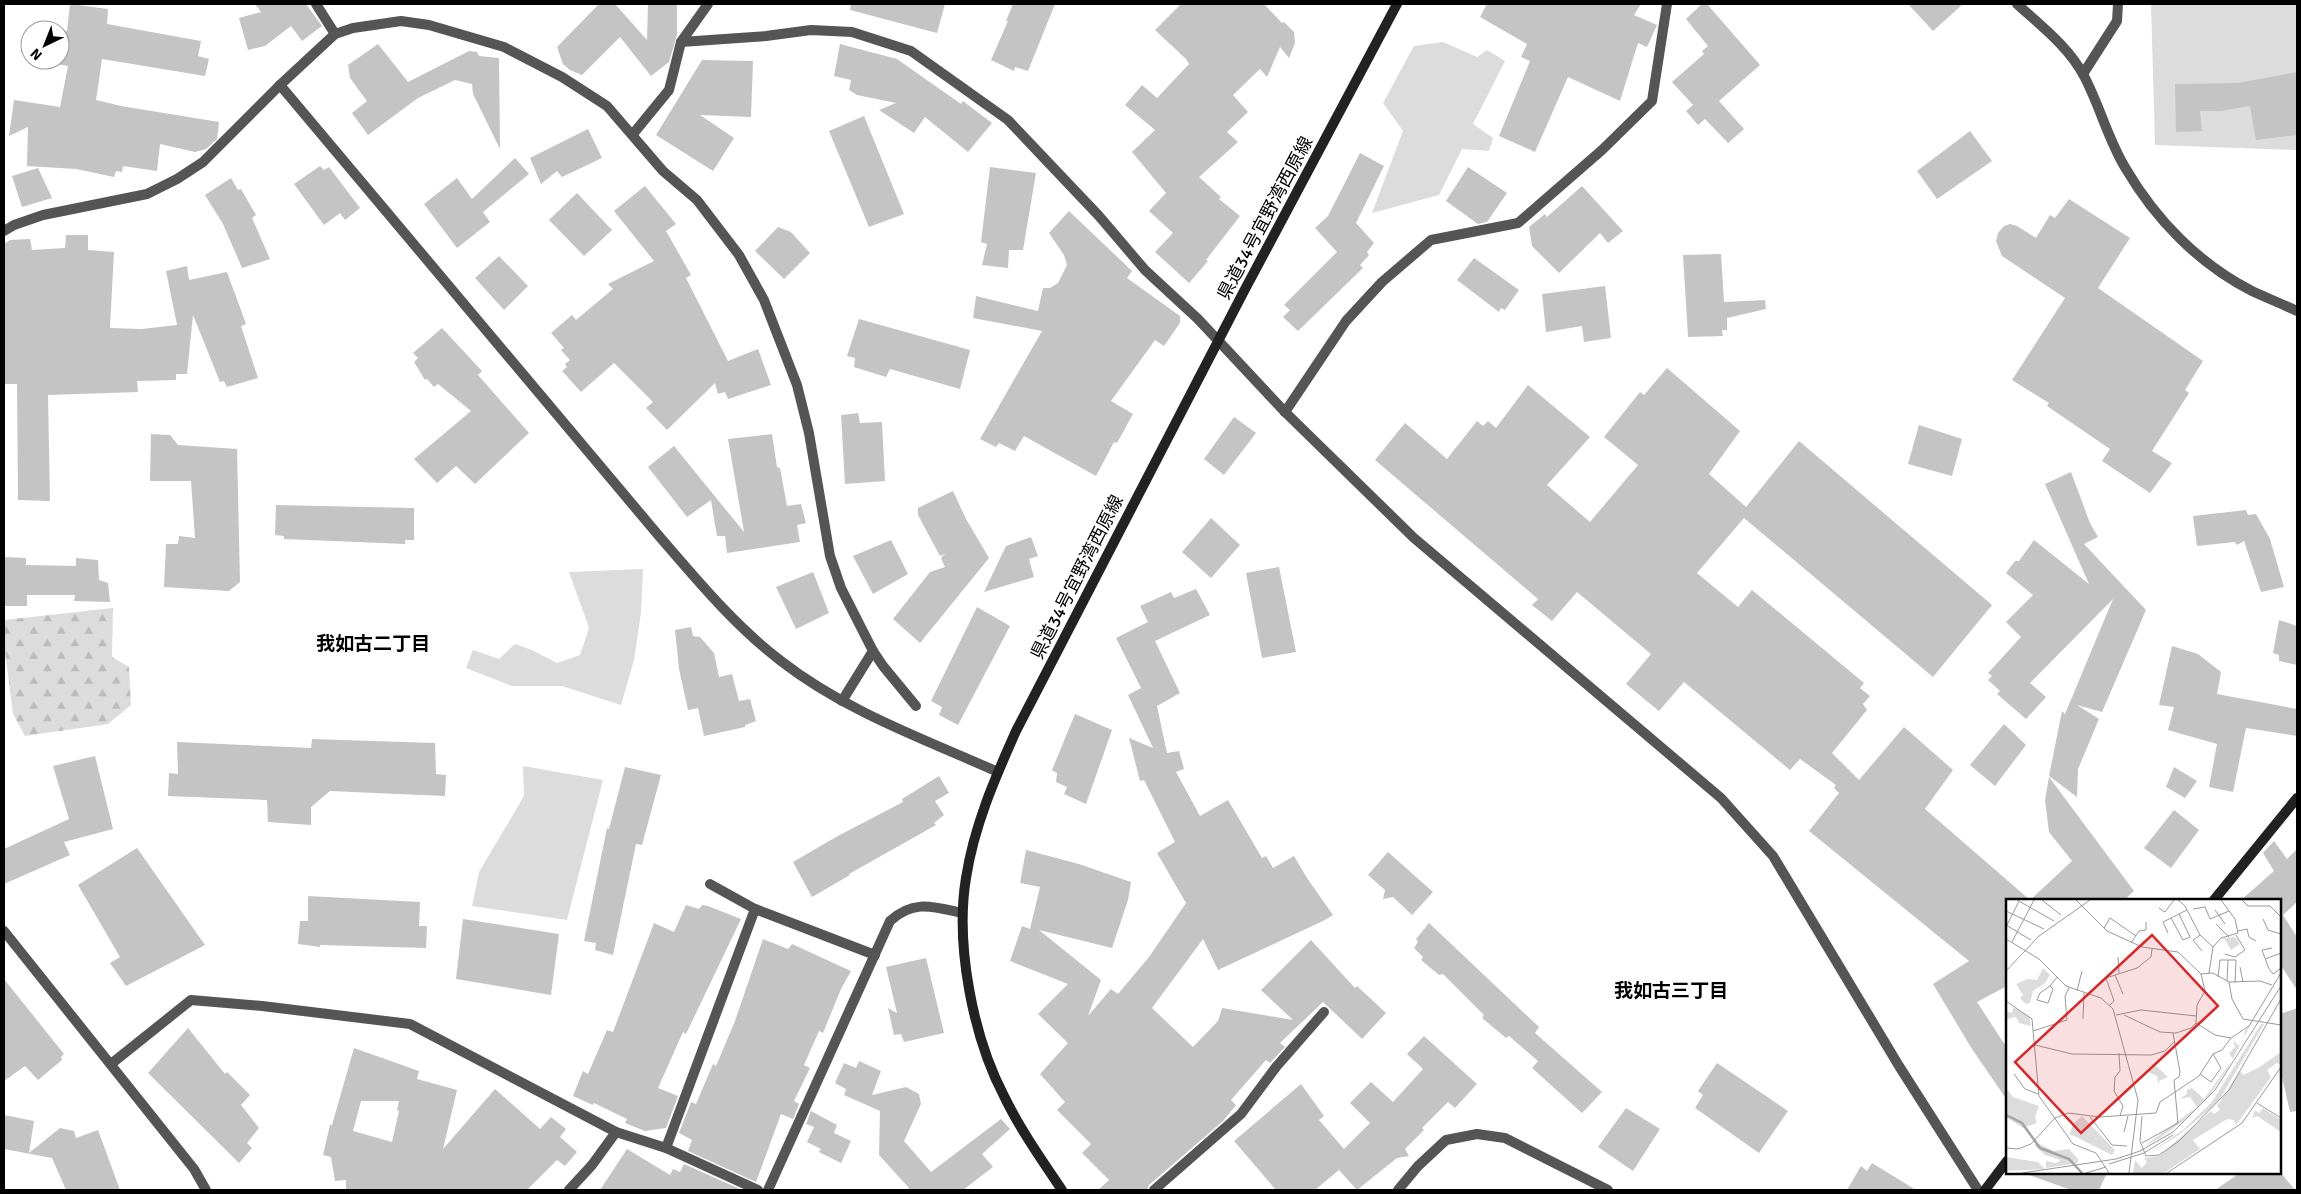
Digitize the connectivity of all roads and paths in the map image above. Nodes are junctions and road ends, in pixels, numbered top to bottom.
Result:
1 (316, 4) edge
2 (708, 4) edge
3 (1397, 4) edge
4 (1667, 4) edge
5 (2017, 4) edge
6 (2118, 4) edge
7 (336, 34) junction
8 (681, 42) junction
9 (2083, 74) junction
10 (280, 85) junction
11 (633, 134) junction
12 (4, 231) edge
13 (2297, 311) edge
14 (1218, 341) junction
15 (1285, 412) junction
16 (873, 651) junction
17 (842, 701) junction
18 (916, 706) dead end
19 (998, 772) junction
20 (2297, 798) edge
21 (710, 884) dead end
22 (2215, 899) edge
23 (755, 909) junction
24 (962, 913) junction
25 (4, 931) edge
26 (875, 955) junction
27 (1324, 1012) dead end
28 (111, 1064) junction
29 (616, 1132) junction
30 (666, 1148) junction
31 (2006, 1162) edge
32 (206, 1190) edge
33 (569, 1190) edge
34 (758, 1190) edge
35 (768, 1190) edge
36 (1062, 1190) edge
37 (1154, 1190) edge
38 (1398, 1190) edge
39 (1608, 1190) edge
40 (1978, 1190) edge
41 (1985, 1190) edge

1 - 7 street
2 - 8 street
3 - 14 main road, 県道34号宜野湾西原線
4 - 15 street
5 - 9 street
6 - 9 street
7 - 10 street
7 - 11 street
8 - 11 street
8 - 14 street
9 - 13 street
10 - 12 street
10 - 17 street
11 - 16 street
14 - 15 street
14 - 19 main road, 県道34号宜野湾西原線
15 - 40 street
16 - 17 street
16 - 18 street
17 - 19 street
19 - 24 main road, 県道34号宜野湾西原線
20 - 22 main road
21 - 23 street
23 - 26 street
23 - 30 street
24 - 26 street
24 - 36 main road, 県道34号宜野湾西原線
25 - 28 street
26 - 35 street
27 - 37 street
28 - 29 street
28 - 32 street
29 - 30 street
29 - 33 street
30 - 34 street
31 - 41 main road
38 - 39 street

